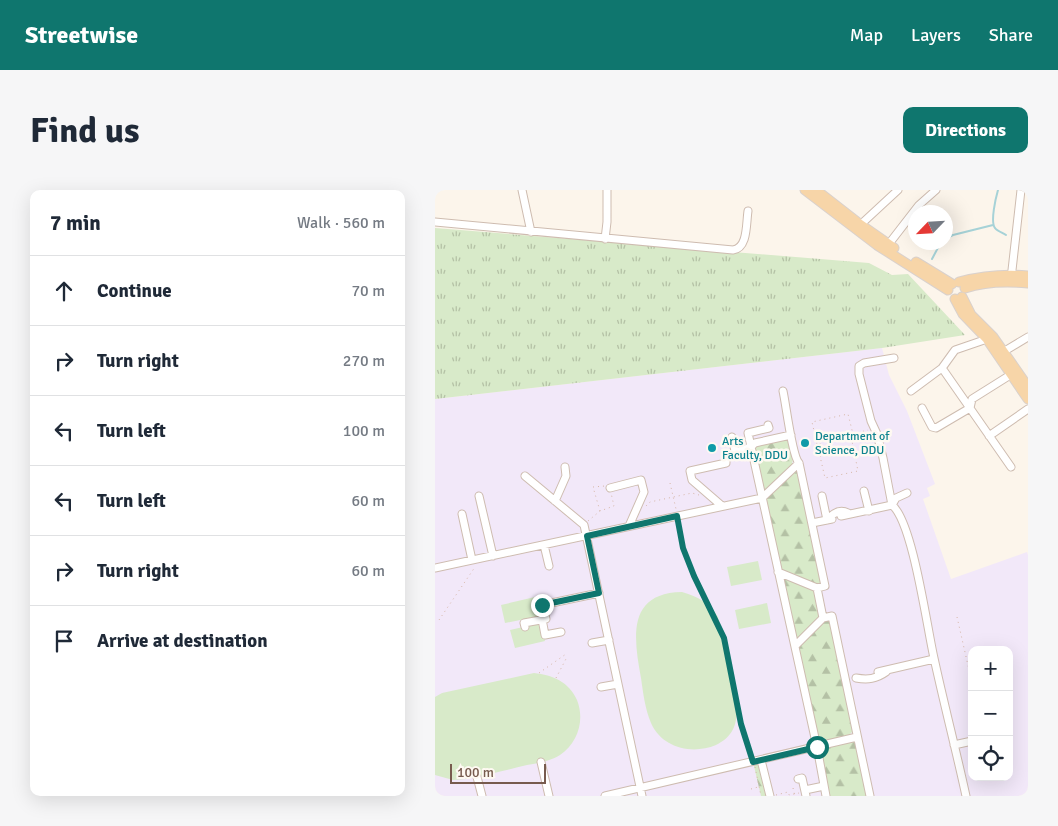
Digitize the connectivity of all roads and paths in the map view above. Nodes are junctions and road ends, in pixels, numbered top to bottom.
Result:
1 (522, 190) edge
2 (607, 190) edge
3 (805, 190) edge
4 (816, 190) edge
5 (897, 190) edge
6 (936, 190) edge
7 (1021, 190) edge
8 (748, 211) dead end
9 (435, 222) edge
10 (859, 227) junction
11 (531, 232) junction
12 (605, 239) junction
13 (888, 244) junction
14 (1028, 276) edge
15 (1011, 278) junction
16 (1028, 283) edge
17 (957, 290) junction
18 (1028, 337) edge
19 (990, 338) junction
20 (1003, 352) junction
21 (895, 358) dead end
22 (942, 368) junction
23 (1014, 372) junction
24 (1028, 387) edge
25 (911, 390) dead end
26 (783, 391) dead end
27 (1028, 399) edge
28 (922, 408) dead end
29 (970, 408) junction
30 (1028, 409) edge
31 (768, 425) dead end
32 (874, 429) junction
33 (853, 434) junction
34 (791, 435) junction
35 (989, 436) junction
36 (732, 437) dead end
37 (751, 448) junction
38 (735, 451) junction
39 (799, 463) junction
40 (1011, 466) dead end
41 (565, 467) dead end
42 (525, 476) dead end
43 (670, 483) dead end
44 (610, 488) junction
45 (864, 491) dead end
46 (907, 493) dead end
47 (479, 496) dead end
48 (700, 496) dead end
49 (822, 496) dead end
50 (673, 497) junction
51 (762, 498) junction
52 (555, 501) junction
53 (892, 505) junction
54 (722, 506) junction
55 (644, 508) dead end
56 (880, 508) junction
57 (599, 510) junction
58 (869, 510) junction
59 (462, 514) dead end
60 (852, 514) junction
61 (677, 516) junction
62 (841, 516) dead end
63 (882, 516) dead end
64 (830, 519) junction
65 (812, 523) junction
66 (584, 525) junction
67 (629, 526) junction
68 (587, 536) junction
69 (544, 545) junction
70 (493, 556) junction
71 (474, 563) junction
72 (549, 566) dead end
73 (435, 568) edge
74 (778, 572) junction
75 (817, 588) junction
76 (599, 593) junction
77 (957, 617) dead end
78 (823, 618) junction
79 (439, 620) dead end
80 (542, 620) junction
81 (525, 627) dead end
82 (561, 632) dead end
83 (609, 640) junction
84 (592, 643) dead end
85 (795, 646) junction
86 (566, 654) dead end
87 (567, 657) dead end
88 (934, 659) junction
89 (968, 665) edge
90 (890, 670) junction
91 (878, 672) dead end
92 (539, 673) dead end
93 (866, 675) dead end
94 (557, 678) dead end
95 (856, 678) junction
96 (846, 680) junction
97 (618, 684) junction
98 (601, 687) dead end
99 (857, 736) junction
100 (968, 742) edge
101 (954, 745) junction
102 (817, 747) junction
103 (761, 760) junction
104 (541, 762) dead end
105 (753, 762) junction
106 (477, 777) dead end
107 (798, 779) dead end
108 (824, 786) junction
109 (759, 787) junction
110 (640, 788) junction
111 (793, 788) dead end
112 (751, 789) dead end
113 (805, 792) edge
114 (614, 795) edge
115 (795, 795) edge
116 (482, 796) edge
117 (549, 796) edge
118 (605, 796) edge
119 (642, 796) edge
120 (761, 796) edge
121 (770, 796) edge
122 (826, 796) edge
123 (870, 796) edge
124 (966, 796) edge

1 - 11 street
2 - 12 street
3 - 10 main road
4 - 10 main road
5 - 10 street
6 - 13 street
7 - 15 street
8 - 12 street
9 - 11 street
10 - 13 main road
10 - 17 main road
11 - 12 street
13 - 17 main road
14 - 15 main road
15 - 16 main road
15 - 17 main road
17 - 19 main road
18 - 20 street
19 - 20 main road
19 - 22 street
19 - 23 main road
20 - 23 main road
21 - 32 street
22 - 25 street
22 - 29 street
23 - 24 main road
23 - 27 main road
23 - 29 street
26 - 34 street
28 - 29 street
29 - 35 street
30 - 35 street
31 - 37 street
32 - 33 path
32 - 53 street
33 - 33 path
34 - 37 street
34 - 39 street
35 - 40 street
36 - 38 street
37 - 38 street
37 - 51 street
38 - 54 street
39 - 51 street
39 - 65 street
41 - 52 street
42 - 52 street
43 - 50 path
44 - 57 path
44 - 57 path
44 - 67 street
45 - 58 street
46 - 53 street
47 - 70 street
48 - 50 path
49 - 64 street
50 - 55 path
50 - 61 path
51 - 54 street
51 - 74 street
52 - 66 street
53 - 56 street
53 - 88 street
54 - 61 street
56 - 58 street
56 - 63 street
57 - 66 path
58 - 60 street
59 - 71 street
60 - 62 street
60 - 64 street
61 - 67 street
61 - 105 path
64 - 65 street
65 - 75 street
66 - 68 street
67 - 68 street
68 - 69 street
68 - 76 street
69 - 70 street
69 - 72 street
70 - 71 street
71 - 73 street
71 - 79 path
74 - 75 street
74 - 85 street
75 - 78 street
76 - 80 street
76 - 83 street
77 - 89 path
78 - 85 street
78 - 96 street
80 - 81 street
80 - 82 street
83 - 84 street
83 - 97 street
85 - 102 street
86 - 92 path
87 - 94 path
88 - 90 street
88 - 101 street
90 - 91 street
90 - 95 street
93 - 95 street
95 - 96 street
96 - 99 street
97 - 98 street
97 - 110 street
99 - 102 street
99 - 123 street
100 - 101 street
101 - 124 street
102 - 103 street
102 - 108 street
103 - 105 street
103 - 121 street
104 - 117 street
105 - 109 path
105 - 110 street
106 - 116 street
107 - 113 street
108 - 113 street
108 - 122 street
109 - 112 path
109 - 120 path
110 - 114 street
110 - 119 street
111 - 115 path
113 - 115 path
114 - 118 street
115 - 121 path

